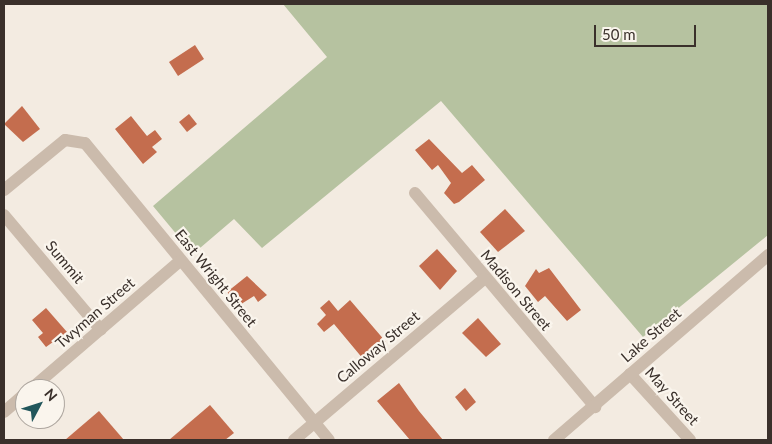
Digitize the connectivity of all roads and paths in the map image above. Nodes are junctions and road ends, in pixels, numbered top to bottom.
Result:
1 (4, 190) edge
2 (415, 192) dead end
3 (4, 215) edge
4 (768, 255) edge
5 (180, 261) junction
6 (484, 279) junction
7 (101, 330) junction
8 (630, 374) junction
9 (43, 379) edge
10 (15, 403) edge
11 (594, 407) junction
12 (4, 412) edge
13 (314, 422) junction
14 (294, 440) edge
15 (330, 440) edge
16 (554, 440) edge
17 (690, 440) edge

1 - 5 street, East Wright Street
2 - 6 street, Madison Street
3 - 7 street, Summit
4 - 8 street, Lake Street
5 - 7 street, Twyman Street
5 - 13 street, East Wright Street
6 - 11 street, Madison Street
6 - 13 street, Calloway Street
7 - 9 street, Twyman Street
8 - 11 street, Lake Street
8 - 17 street, May Street
10 - 12 street
11 - 16 street, Lake Street
13 - 14 street, Calloway Street
13 - 15 street, East Wright Street

